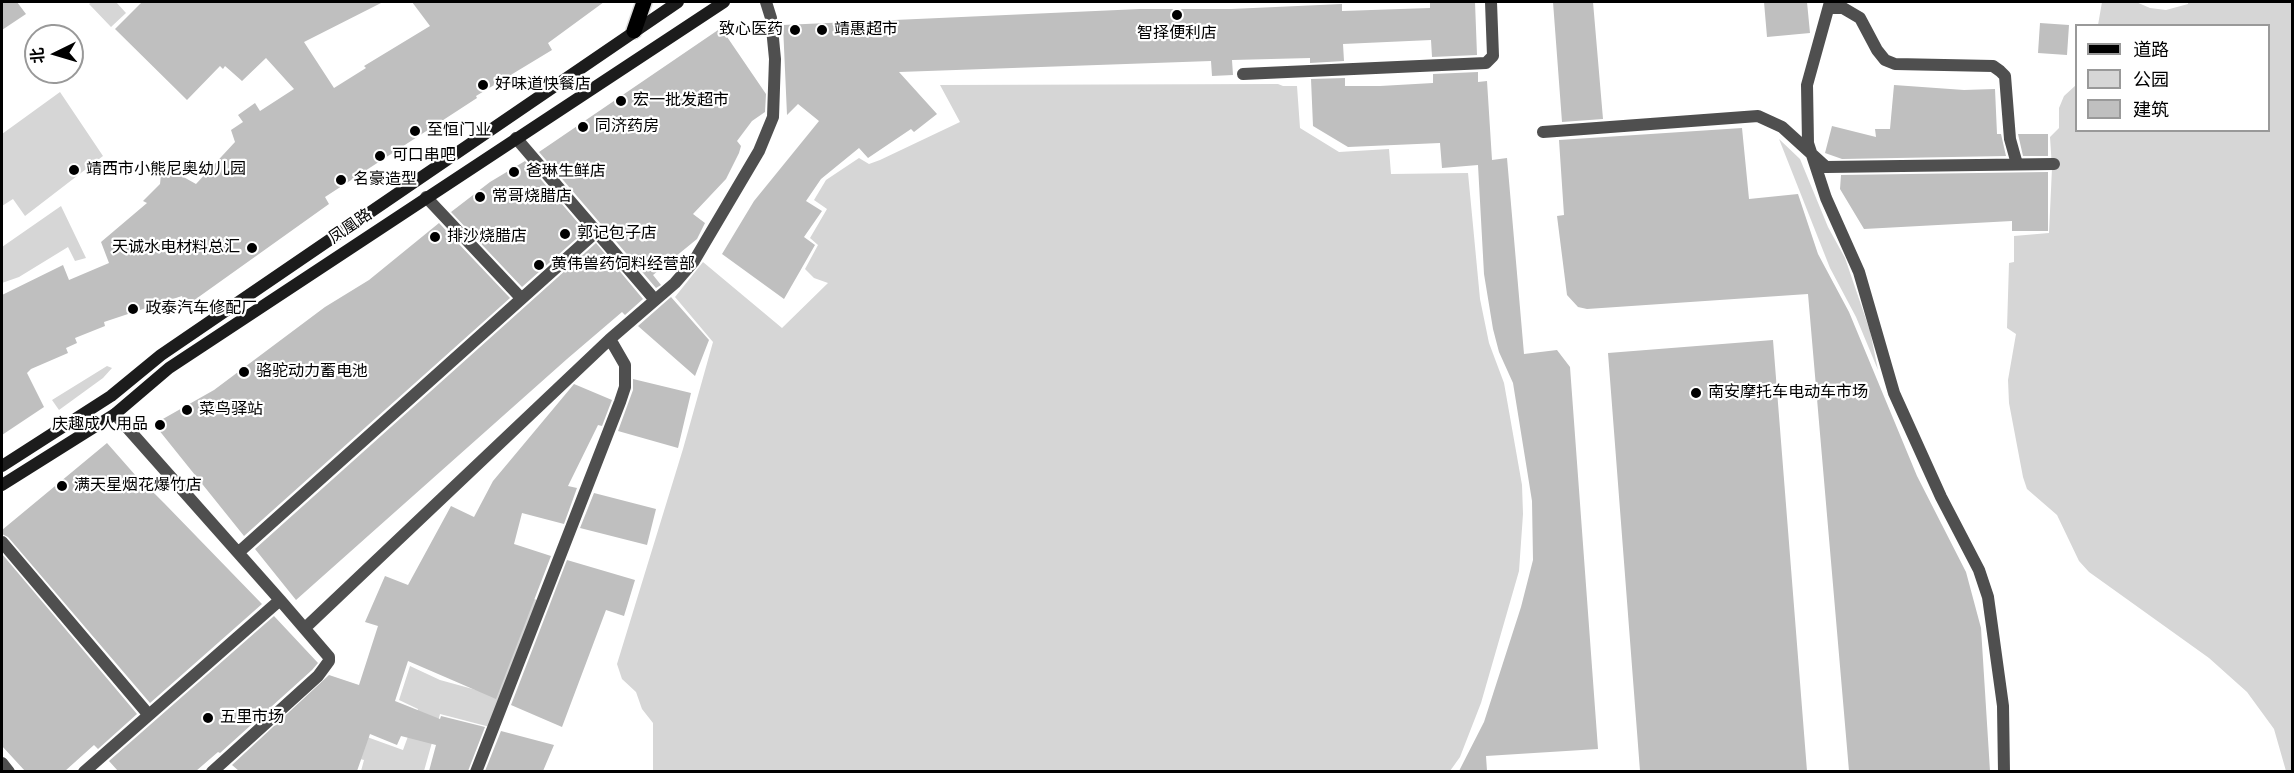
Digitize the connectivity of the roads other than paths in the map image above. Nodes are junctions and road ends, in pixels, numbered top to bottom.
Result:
1 (644, 2) edge
2 (678, 2) edge
3 (724, 2) edge
4 (766, 2) edge
5 (1491, 2) edge
6 (1830, 5) edge
7 (633, 31) junction
8 (1243, 74) dead end
9 (1543, 132) dead end
10 (516, 138) junction
11 (1812, 157) junction
12 (2017, 164) junction
13 (2054, 164) dead end
14 (426, 197) junction
15 (596, 232) junction
16 (521, 298) junction
17 (655, 300) junction
18 (610, 339) junction
19 (115, 414) junction
20 (2, 466) edge
21 (2, 485) edge
22 (2, 542) edge
23 (239, 552) junction
24 (280, 600) junction
25 (305, 628) junction
26 (148, 714) junction
27 (2, 763) edge
28 (9, 771) edge
29 (84, 771) edge
30 (212, 771) edge
31 (476, 771) edge
32 (2004, 771) edge

1 - 7 main road
2 - 7 main road, 凤凰路
3 - 10 main road, 凤凰路
4 - 17 street
5 - 8 street
6 - 11 street
6 - 12 street
7 - 20 main road, 凤凰路
9 - 11 street
10 - 14 main road, 凤凰路
10 - 15 street
11 - 12 street
11 - 32 street
12 - 13 street
14 - 16 street
14 - 19 main road, 凤凰路
15 - 16 street
15 - 17 street
16 - 23 street
17 - 18 street
18 - 25 street
18 - 31 street
19 - 21 main road, 凤凰路
19 - 23 street
22 - 26 street
23 - 24 street
24 - 25 street
24 - 26 street
25 - 30 street
26 - 29 street
27 - 28 street

